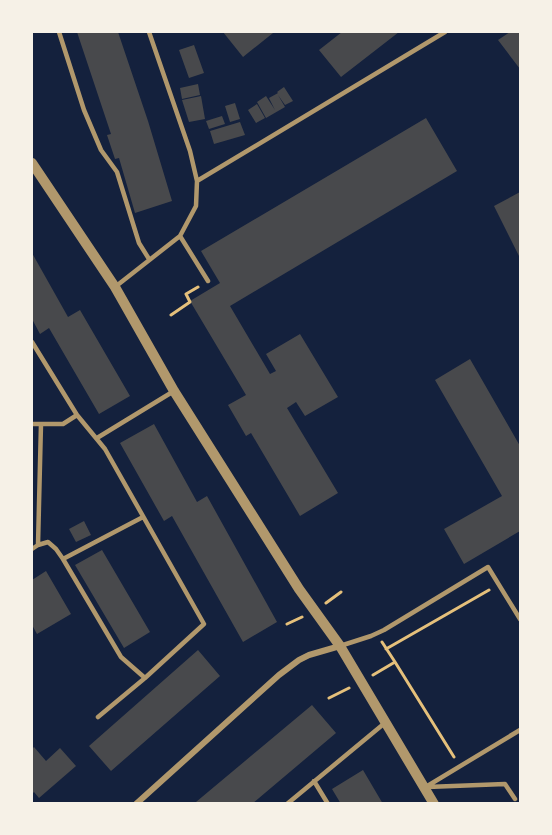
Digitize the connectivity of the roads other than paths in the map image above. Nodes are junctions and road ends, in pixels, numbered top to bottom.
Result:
1 (59, 32) edge
2 (149, 32) edge
3 (445, 32) edge
4 (32, 163) edge
5 (197, 181) junction
6 (180, 236) junction
7 (149, 259) junction
8 (208, 280) road end
9 (115, 287) junction
10 (32, 342) edge
11 (174, 392) junction
12 (77, 415) junction
13 (32, 424) edge
14 (41, 424) junction
15 (97, 438) junction
16 (143, 517) junction
17 (38, 545) junction
18 (32, 549) edge
19 (63, 559) junction
20 (520, 620) edge
21 (340, 646) junction
22 (146, 678) junction
23 (98, 717) dead end
24 (386, 722) junction
25 (520, 730) edge
26 (314, 782) junction
27 (424, 788) junction
28 (515, 799) dead end
29 (136, 804) edge
30 (287, 804) edge
31 (328, 804) edge
32 (434, 804) edge

1 - 7 lane
2 - 5 lane
3 - 5 lane
4 - 9 street
5 - 6 lane
6 - 7 lane
6 - 8 lane
7 - 9 lane
9 - 11 street
10 - 12 lane
11 - 15 lane
11 - 21 street
12 - 14 lane
12 - 15 lane
13 - 14 lane
14 - 17 lane
15 - 16 lane
16 - 19 lane
16 - 22 lane
17 - 18 lane
17 - 19 lane
19 - 22 lane
20 - 21 lane
21 - 24 street
21 - 29 street
22 - 23 lane
24 - 26 lane
24 - 27 street
25 - 27 lane
26 - 30 lane
26 - 31 lane
27 - 28 lane
27 - 32 street

